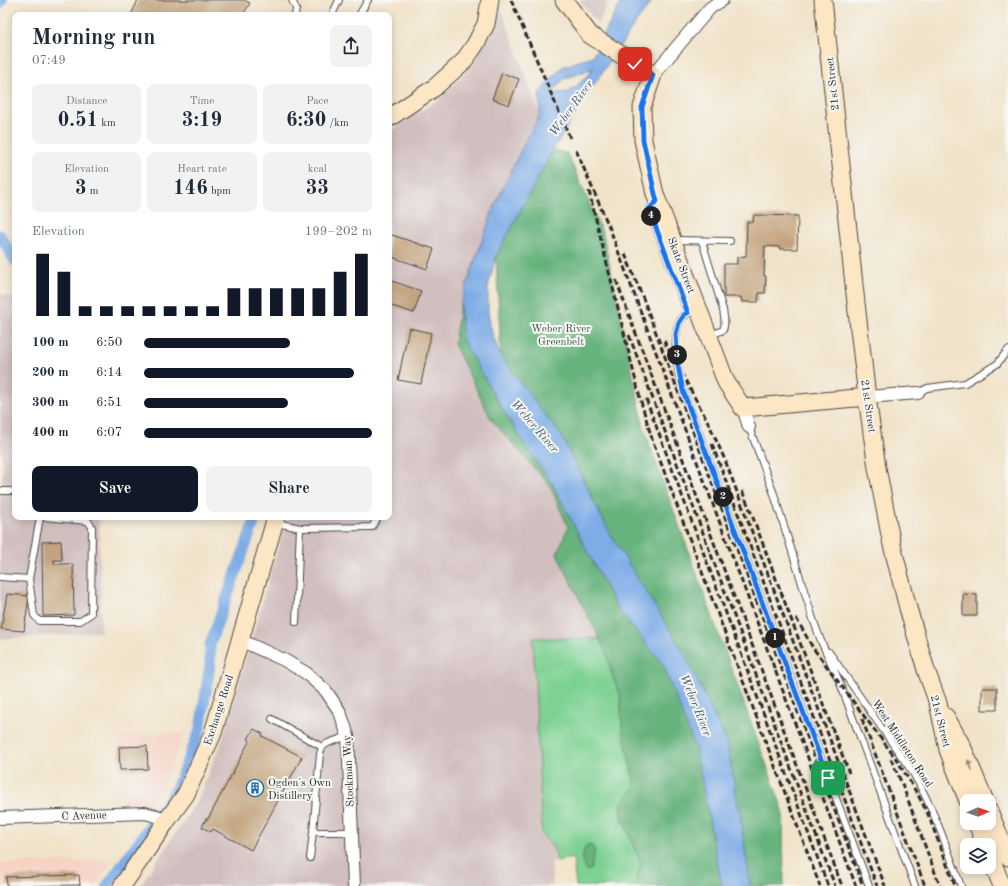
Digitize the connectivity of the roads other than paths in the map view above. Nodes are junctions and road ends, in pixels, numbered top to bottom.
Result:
1 (292, 0) edge
2 (339, 0) edge
3 (368, 0) edge
4 (490, 0) edge
5 (564, 0) edge
6 (722, 0) edge
7 (823, 0) edge
8 (296, 12) edge
9 (333, 12) edge
10 (361, 12) edge
11 (653, 75) junction
12 (392, 116) edge
13 (657, 201) junction
14 (672, 240) junction
15 (702, 240) junction
16 (730, 241) dead end
17 (693, 311) junction
18 (709, 336) junction
19 (1008, 350) edge
20 (918, 392) joint
21 (867, 397) junction
22 (743, 408) junction
23 (748, 427) joint
24 (0, 491) edge
25 (12, 491) edge
26 (39, 520) edge
27 (77, 520) edge
28 (275, 520) edge
29 (376, 520) edge
30 (300, 528) junction
31 (0, 577) edge
32 (29, 578) junction
33 (296, 622) dead end
34 (240, 640) junction
35 (821, 641) junction
36 (938, 703) junction
37 (272, 719) dead end
38 (348, 736) junction
39 (322, 747) junction
40 (965, 794) edge
41 (982, 794) edge
42 (0, 818) edge
43 (168, 819) junction
44 (996, 828) edge
45 (313, 832) junction
46 (352, 832) junction
47 (1008, 857) edge
48 (310, 858) dead end
49 (996, 871) edge
50 (122, 886) edge
51 (354, 886) edge
52 (868, 886) edge
53 (915, 886) edge
54 (961, 886) edge
55 (1002, 886) edge

1 - 8 lane
2 - 9 lane
3 - 10 lane
4 - 12 street
5 - 11 street
6 - 11 street, Skate Street
7 - 21 street, 21st Street
11 - 13 street, Skate Street
13 - 14 street, Skate Street
13 - 17 lane
14 - 15 lane
14 - 17 street, Skate Street
15 - 16 lane
15 - 18 lane
17 - 18 street, Skate Street
17 - 52 lane
18 - 22 street, Skate Street
19 - 20 lane
20 - 21 street
21 - 22 street
21 - 36 street, 21st Street
22 - 23 street, Skate Street
23 - 35 lane, West Middleton Road
24 - 25 lane
26 - 32 lane
27 - 32 lane
28 - 30 lane
28 - 34 street, Exchange Road
29 - 30 lane
30 - 33 lane
31 - 32 lane
34 - 38 street, Stockman Way
34 - 43 street, Exchange Road
35 - 53 lane, West Middleton Road
35 - 54 lane, West Middleton Road
36 - 40 street, 21st Street
41 -> 36 street
37 - 39 lane
38 - 39 lane
38 - 46 street, Stockman Way
39 - 45 lane
42 - 43 street, C Avenue
43 - 50 street, Exchange Road
44 - 47 street
45 - 46 lane
45 - 48 lane
46 - 51 street, Stockman Way
49 - 55 street

